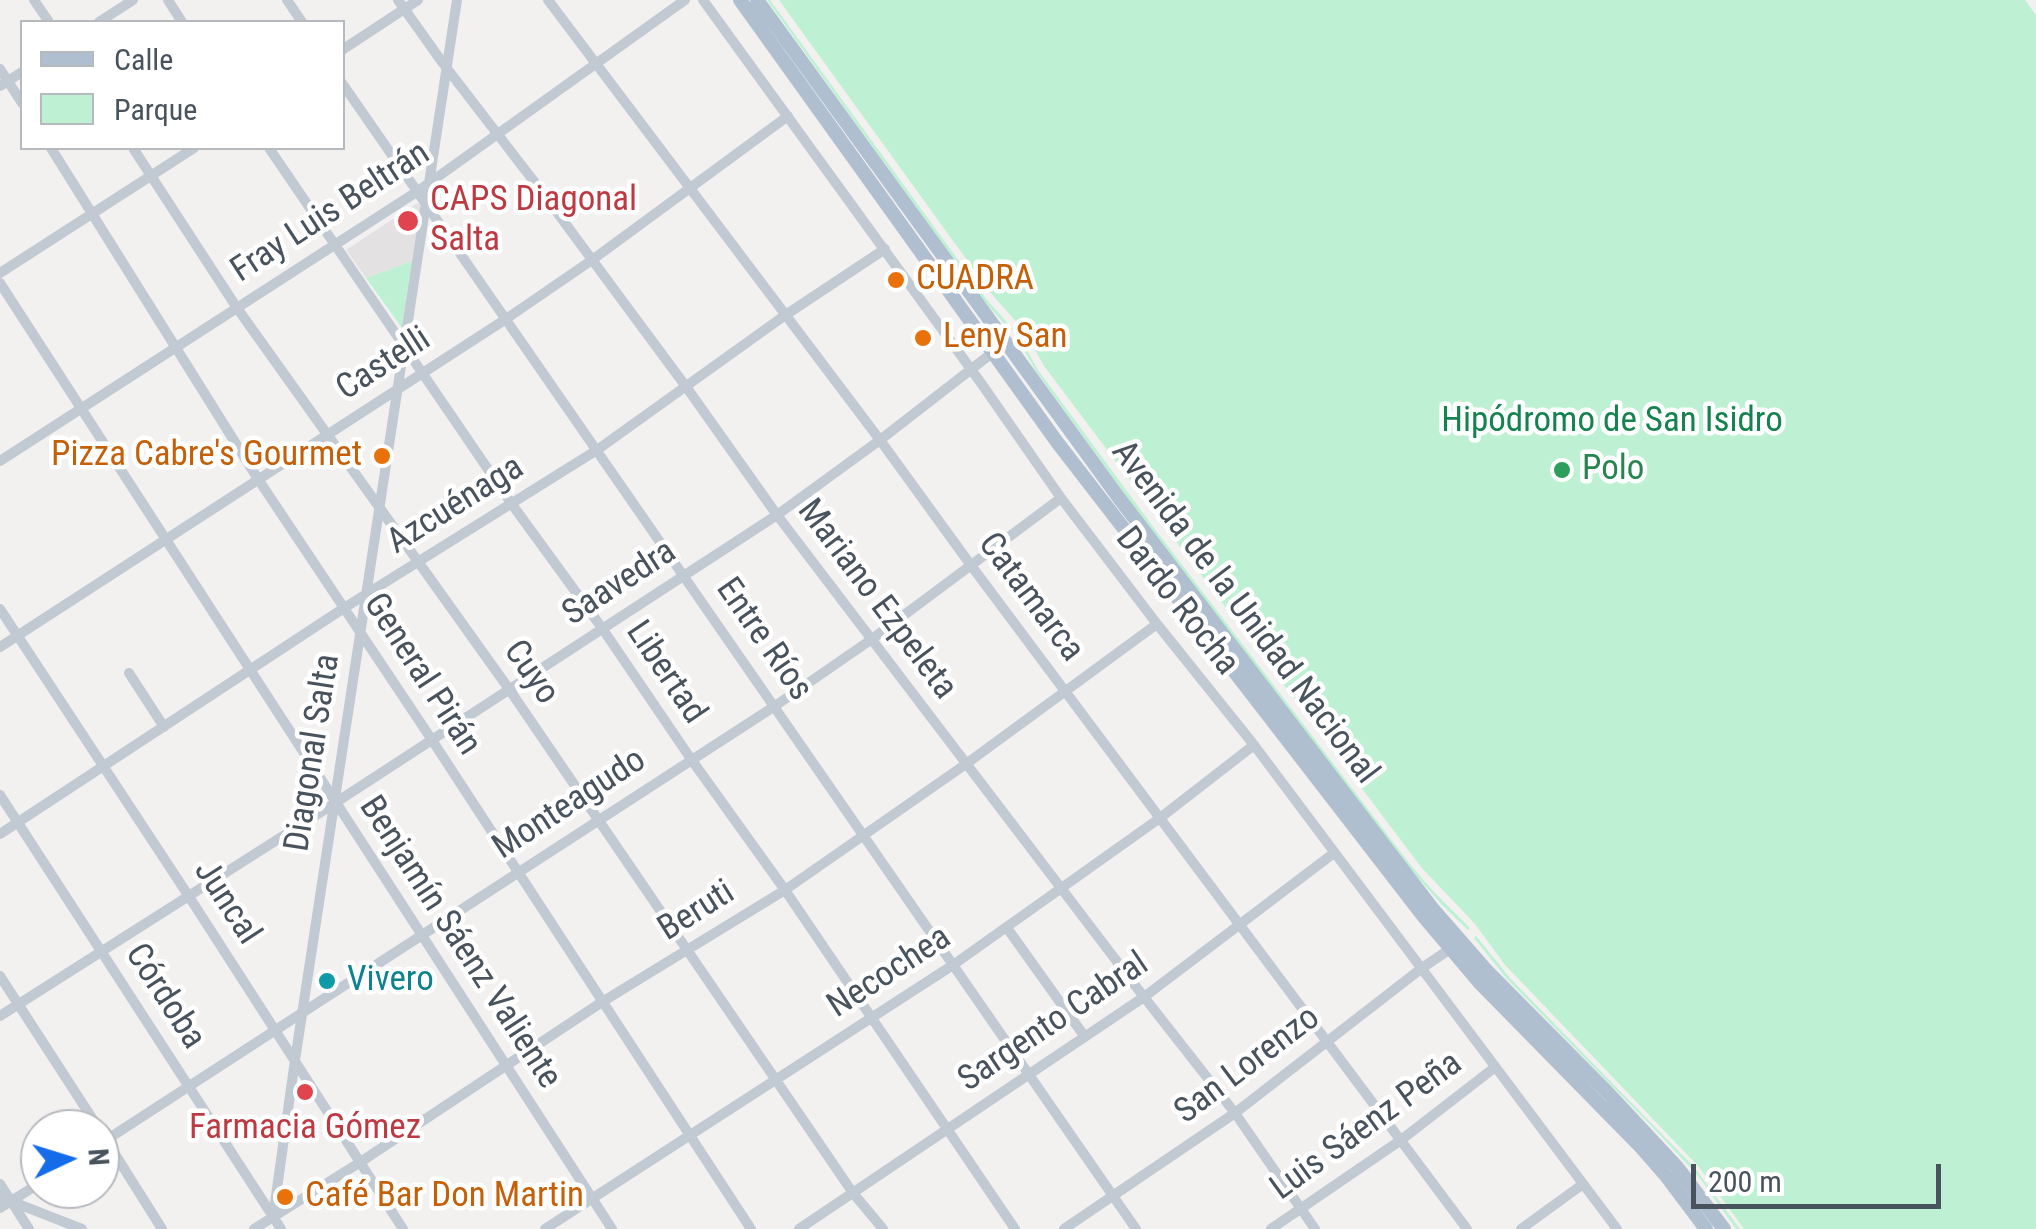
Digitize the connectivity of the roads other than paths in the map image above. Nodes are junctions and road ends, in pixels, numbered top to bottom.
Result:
1 (133, 0) edge
2 (418, 0) edge
3 (457, 0) edge
4 (548, 0) edge
5 (685, 0) edge
6 (703, 0) edge
7 (740, 0) edge
8 (758, 0) edge
9 (402, 5) edge
10 (102, 20) edge
11 (345, 48) edge
12 (596, 64) junction
13 (0, 69) edge
14 (446, 69) junction
15 (4, 84) edge
16 (345, 87) edge
17 (788, 116) junction
18 (497, 135) junction
19 (52, 150) edge
20 (134, 150) edge
21 (191, 150) edge
22 (271, 150) edge
23 (151, 175) junction
24 (429, 183) junction
25 (690, 189) junction
26 (418, 191) junction
27 (426, 203) junction
28 (93, 212) junction
29 (334, 245) junction
30 (885, 249) junction
31 (592, 260) junction
32 (0, 273) edge
33 (0, 284) edge
34 (237, 308) junction
35 (784, 316) junction
36 (506, 319) junction
37 (404, 346) junction
38 (999, 347) junction
39 (175, 348) junction
40 (972, 370) junction
41 (422, 373) junction
42 (687, 388) junction
43 (397, 389) junction
44 (80, 409) junction
45 (326, 435) junction
46 (880, 440) junction
47 (597, 450) junction
48 (0, 461) edge
49 (258, 478) junction
50 (1061, 498) junction
51 (511, 503) junction
52 (379, 508) junction
53 (776, 514) junction
54 (165, 539) junction
55 (419, 562) junction
56 (970, 564) junction
57 (684, 575) junction
58 (367, 594) junction
59 (344, 608) junction
60 (0, 610) edge
61 (1156, 624) junction
62 (602, 628) junction
63 (360, 632) junction
64 (17, 636) junction
65 (872, 639) junction
66 (0, 647) edge
67 (250, 670) junction
68 (129, 673) dead end
69 (509, 690) junction
70 (1064, 690) junction
71 (775, 706) junction
72 (164, 727) junction
73 (432, 740) junction
74 (1254, 745) junction
75 (691, 759) junction
76 (966, 764) junction
77 (103, 767) junction
78 (0, 796) edge
79 (335, 804) junction
80 (1160, 818) junction
81 (598, 819) junction
82 (18, 823) junction
83 (0, 834) edge
84 (865, 834) junction
85 (1334, 854) junction
86 (516, 872) junction
87 (1062, 889) junction
88 (784, 890) junction
89 (188, 895) junction
90 (1239, 924) junction
91 (1007, 928) junction
92 (422, 934) junction
93 (1455, 946) junction
94 (102, 951) junction
95 (687, 951) junction
96 (953, 966) junction
97 (1422, 968) junction
98 (0, 976) edge
99 (1144, 998) junction
100 (602, 1002) junction
101 (18, 1004) junction
102 (302, 1011) junction
103 (0, 1016) edge
104 (871, 1018) junction
105 (274, 1029) junction
106 (1085, 1036) junction
107 (1328, 1042) junction
108 (294, 1060) junction
109 (506, 1064) junction
110 (1494, 1068) junction
111 (1028, 1074) junction
112 (776, 1081) junction
113 (188, 1087) junction
114 (84, 1109) edge
115 (1235, 1113) junction
116 (120, 1125) edge
117 (946, 1130) junction
118 (689, 1136) junction
119 (1400, 1140) junction
120 (359, 1163) junction
121 (120, 1165) edge
122 (0, 1184) edge
123 (1583, 1184) junction
124 (854, 1193) junction
125 (1114, 1195) junction
126 (592, 1199) junction
127 (6, 1200) edge
128 (0, 1208) edge
129 (1300, 1209) junction
130 (272, 1217) junction
131 (29, 1229) edge
132 (82, 1229) edge
133 (162, 1229) edge
134 (254, 1229) edge
135 (281, 1229) edge
136 (402, 1229) edge
137 (545, 1229) edge
138 (612, 1229) edge
139 (751, 1229) edge
140 (799, 1229) edge
141 (883, 1229) edge
142 (1016, 1229) edge
143 (1064, 1229) edge
144 (1136, 1229) edge
145 (1271, 1229) edge
146 (1316, 1229) edge
147 (1467, 1229) edge
148 (1521, 1229) edge
149 (1617, 1229) edge
150 (1706, 1229) edge
151 (1724, 1229) edge

1 - 10 street
2 - 9 street
3 - 14 street, Diagonal Salta
4 - 12 street, Catamarca
5 - 12 street, Fray Luis Beltrán
6 - 17 street, Dardo Rocha
7 - 38 main road, Avenida de la Unidad Nacional
8 - 38 main road, Avenida de la Unidad Nacional
9 - 11 street
9 - 14 street, Mariano Ezpeleta
12 - 18 street, Fray Luis Beltrán
12 - 25 street, Catamarca
13 - 15 street
14 - 18 street, Mariano Ezpeleta
14 - 24 street, Diagonal Salta
16 - 26 street, Entre Ríos
17 - 25 street, Castelli
17 - 30 street, Dardo Rocha
18 - 24 street, Fray Luis Beltrán
18 - 31 street, Mariano Ezpeleta
19 - 28 street, General Pirán
20 - 23 street, Cuyo
21 - 23 street
22 - 29 street, Libertad
23 - 28 street
23 - 34 street, Cuyo
24 - 26 street, Fray Luis Beltrán
24 - 27 street, Diagonal Salta
25 - 31 street, Castelli
25 - 35 street, Catamarca
26 - 27 street, Entre Ríos
26 - 29 street, Fray Luis Beltrán
27 - 36 street, Entre Ríos
27 - 37 street, Diagonal Salta
28 - 32 street
28 - 39 street, General Pirán
29 - 34 street, Fray Luis Beltrán
29 - 37 street, Libertad
30 - 35 street, Azcuénaga
30 - 40 street, Dardo Rocha
31 - 36 street, Castelli
31 - 42 street, Mariano Ezpeleta
33 - 44 street, Benjamín Sáenz Valiente
34 - 39 street, Fray Luis Beltrán
34 - 45 street, Cuyo
35 - 42 street, Azcuénaga
35 - 46 street, Catamarca
36 - 41 street, Castelli
36 - 47 street, Entre Ríos
37 - 41 street, Libertad
37 - 43 street, Diagonal Salta
38 - 40 street, Saavedra
38 - 93 main road, Avenida de la Unidad Nacional
39 - 44 street, Fray Luis Beltrán
39 - 49 street, General Pirán
40 - 46 street, Saavedra
40 - 50 street, Dardo Rocha
41 - 43 street, Castelli
41 - 51 street, Libertad
42 - 47 street, Azcuénaga
42 - 53 street, Mariano Ezpeleta
43 - 45 street, Castelli
43 - 52 street, Diagonal Salta
44 - 48 street, Fray Luis Beltrán
44 - 54 street, Benjamín Sáenz Valiente
45 - 49 street, Castelli
45 - 52 street, Cuyo
46 - 53 street, Saavedra
46 - 56 street, Catamarca
47 - 51 street, Azcuénaga
47 - 57 street, Entre Ríos
49 - 54 street, Castelli
49 - 59 street, General Pirán
50 - 56 street, Monteagudo
50 - 61 street, Dardo Rocha
51 - 55 street, Azcuénaga
51 - 62 street, Libertad
52 - 55 street, Cuyo
52 - 58 street, Diagonal Salta
53 - 57 street, Saavedra
53 - 65 street, Mariano Ezpeleta
54 - 64 street, Castelli
54 - 67 street, Benjamín Sáenz Valiente
55 - 58 street, Azcuénaga
55 - 69 street, Cuyo
56 - 65 street, Monteagudo
56 - 70 street, Catamarca
57 - 62 street, Saavedra
57 - 71 street, Entre Ríos
58 - 59 street, Azcuénaga
58 - 63 street, Diagonal Salta
59 - 63 street, General Pirán
59 - 67 street, Azcuénaga
60 - 64 street, Juncal
61 - 70 street, Beruti
61 - 74 street, Dardo Rocha
62 - 69 street, Saavedra
62 - 75 street, Libertad
63 - 73 street, General Pirán
63 - 79 street, Diagonal Salta
64 - 66 street, Castelli
64 - 77 street, Juncal
65 - 71 street, Monteagudo
65 - 76 street, Mariano Ezpeleta
67 - 72 street, Azcuénaga
67 - 79 street, Benjamín Sáenz Valiente
68 - 72 street
69 - 73 street, Saavedra
69 - 81 street, Cuyo
70 - 76 street, Beruti
70 - 80 street, Catamarca
71 - 75 street, Monteagudo
71 - 84 street, Entre Ríos
72 - 77 street, Azcuénaga
73 - 79 street, Saavedra
73 - 86 street, General Pirán
74 - 80 street, Necochea
74 - 85 street, Dardo Rocha
75 - 81 street, Monteagudo
75 - 88 street, Libertad
76 - 84 street, Beruti
76 - 87 street, Mariano Ezpeleta
77 - 82 street, Azcuénaga
77 - 89 street, Juncal
78 - 82 street, Córdoba
79 - 89 street, Saavedra
79 - 92 street, Benjamín Sáenz Valiente
79 - 102 street, Diagonal Salta
80 - 87 street, Necochea
80 - 90 street, Catamarca
81 - 86 street, Monteagudo
81 - 95 street, Cuyo
82 - 83 street, Azcuénaga
82 - 94 street, Córdoba
84 - 88 street, Beruti
84 - 96 street, Entre Ríos
85 - 90 street, Sargento Cabral
85 - 97 street, Dardo Rocha
86 - 92 street, Monteagudo
86 - 100 street, General Pirán
87 - 91 street, Necochea
87 - 99 street, Mariano Ezpeleta
88 - 95 street, Beruti
88 - 104 street, Libertad
89 - 94 street, Saavedra
89 - 105 street, Juncal
90 - 99 street, Sargento Cabral
90 - 107 street, Catamarca
91 - 96 street, Necochea
91 - 106 street
92 - 102 street, Monteagudo
92 - 109 street, Benjamín Sáenz Valiente
93 - 97 street, San Lorenzo
93 - 150 main road, Avenida de la Unidad Nacional
93 - 151 main road, Avenida de la Unidad Nacional
94 - 101 street, Saavedra
94 - 113 street, Córdoba
95 - 100 street, Beruti
95 - 112 street, Cuyo
96 - 104 street, Necochea
96 - 111 street, Entre Ríos
97 - 107 street, San Lorenzo
97 - 110 street, Dardo Rocha
98 - 101 street
99 - 106 street, Sargento Cabral
99 - 115 street, Mariano Ezpeleta
100 - 109 street, Beruti
100 - 118 street, General Pirán
101 - 103 street, Saavedra
101 - 114 street
102 - 105 street, Monteagudo
102 - 108 street, Diagonal Salta
104 - 112 street, Necochea
104 - 117 street, Libertad
105 - 108 street, Juncal
105 - 113 street, Monteagudo
106 - 111 street, Sargento Cabral
107 - 115 street, San Lorenzo
107 - 119 street, Catamarca
108 - 120 street, Juncal
108 - 130 street, Diagonal Salta
109 - 120 street, Beruti
109 - 126 street, Benjamín Sáenz Valiente
110 - 119 street, Luis Sáenz Peña
110 - 123 street, Dardo Rocha
111 - 117 street, Sargento Cabral
111 - 125 street, Entre Ríos
112 - 118 street, Necochea
112 - 124 street, Cuyo
113 - 116 street, Monteagudo
113 - 130 street, Córdoba
115 - 125 street, San Lorenzo
115 - 129 street, Mariano Ezpeleta
117 - 124 street, Sargento Cabral
117 - 142 street, Libertad
118 - 126 street, Necochea
118 - 139 street, General Pirán
119 - 129 street, Luis Sáenz Peña
119 - 147 street, Catamarca
120 - 130 street, Beruti
120 - 136 street, Juncal
121 - 133 street
122 - 127 street
123 - 148 street
123 - 149 street, Dardo Rocha
124 - 140 street, Sargento Cabral
124 - 141 street, Cuyo
125 - 143 street, San Lorenzo
125 - 144 street, Entre Ríos
126 - 137 street, Necochea
126 - 138 street, Benjamín Sáenz Valiente
127 - 128 street
127 - 131 street
127 - 132 street
129 - 145 street, Luis Sáenz Peña
129 - 146 street, Mariano Ezpeleta
130 - 134 street, Beruti
130 - 135 street, Córdoba

